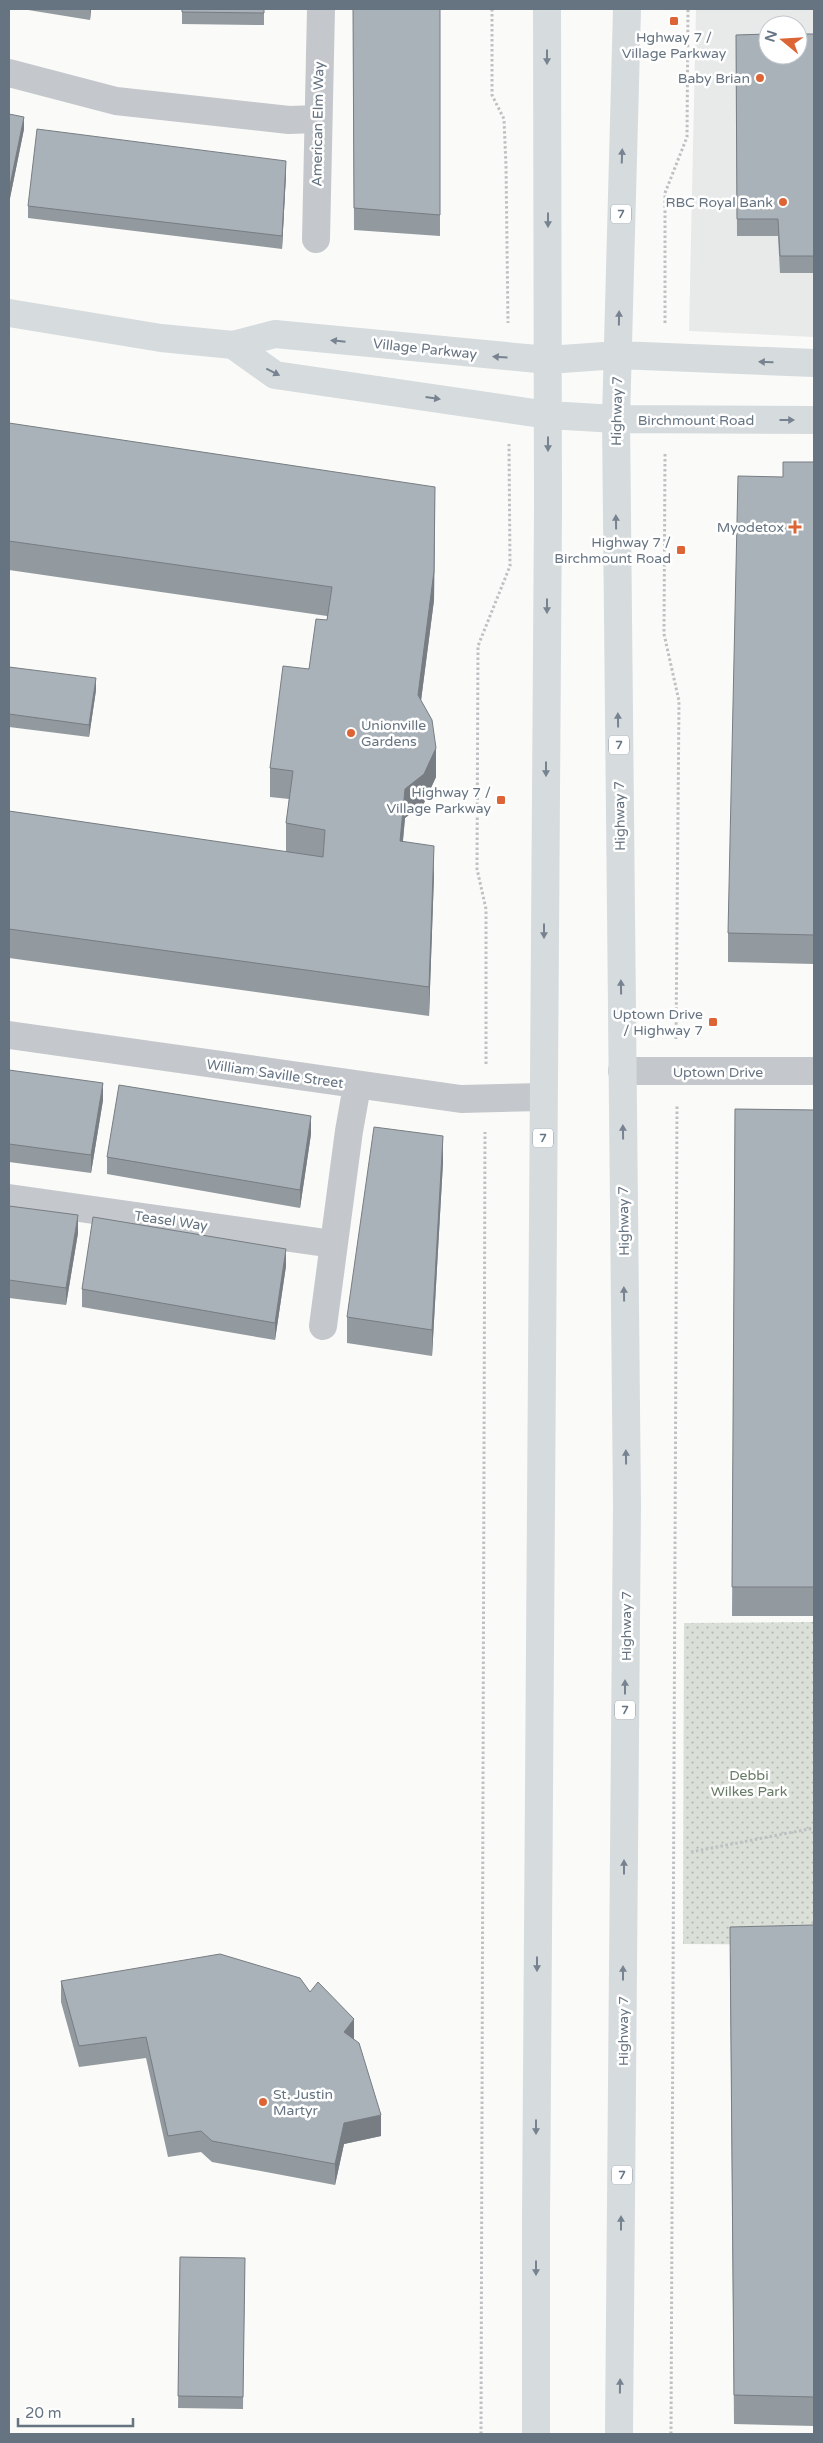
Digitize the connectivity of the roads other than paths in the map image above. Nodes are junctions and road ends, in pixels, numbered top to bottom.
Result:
1 (321, 9) edge
2 (547, 9) edge
3 (627, 9) edge
4 (9, 73) edge
5 (318, 119) junction
6 (316, 239) dead end
7 (9, 314) edge
8 (233, 345) junction
9 (618, 355) junction
10 (548, 360) junction
11 (814, 363) edge
12 (548, 415) junction
13 (616, 419) junction
14 (814, 420) edge
15 (9, 1035) edge
16 (622, 1071) junction
17 (814, 1071) edge
18 (357, 1086) junction
19 (543, 1097) junction
20 (9, 1198) edge
21 (333, 1244) junction
22 (323, 1326) dead end
23 (536, 2434) edge
24 (619, 2434) edge

1 - 5 street, American Elm Way
2 -> 10 main road, 7
9 -> 3 main road, Highway 7 / 7
4 - 5 street
5 - 6 street, American Elm Way
7 - 8 main road, Village Parkway
10 -> 8 main road, Village Parkway
8 -> 12 main road
9 - 10 main road, Village Parkway
11 -> 9 main road
9 - 13 main road, Highway 7 / 7
10 - 12 main road, 7
12 - 13 main road, Birchmount Road
12 -> 19 main road, 7
13 -> 14 main road, Birchmount Road
16 -> 13 main road, Highway 7 / 7
15 - 18 street, William Saville Street
16 - 17 street, Uptown Drive
24 -> 16 main road, Highway 7 / 7
18 - 19 street, William Saville Street
18 - 21 street
19 -> 23 main road, 7
20 - 21 street, Teasel Way
21 - 22 street

